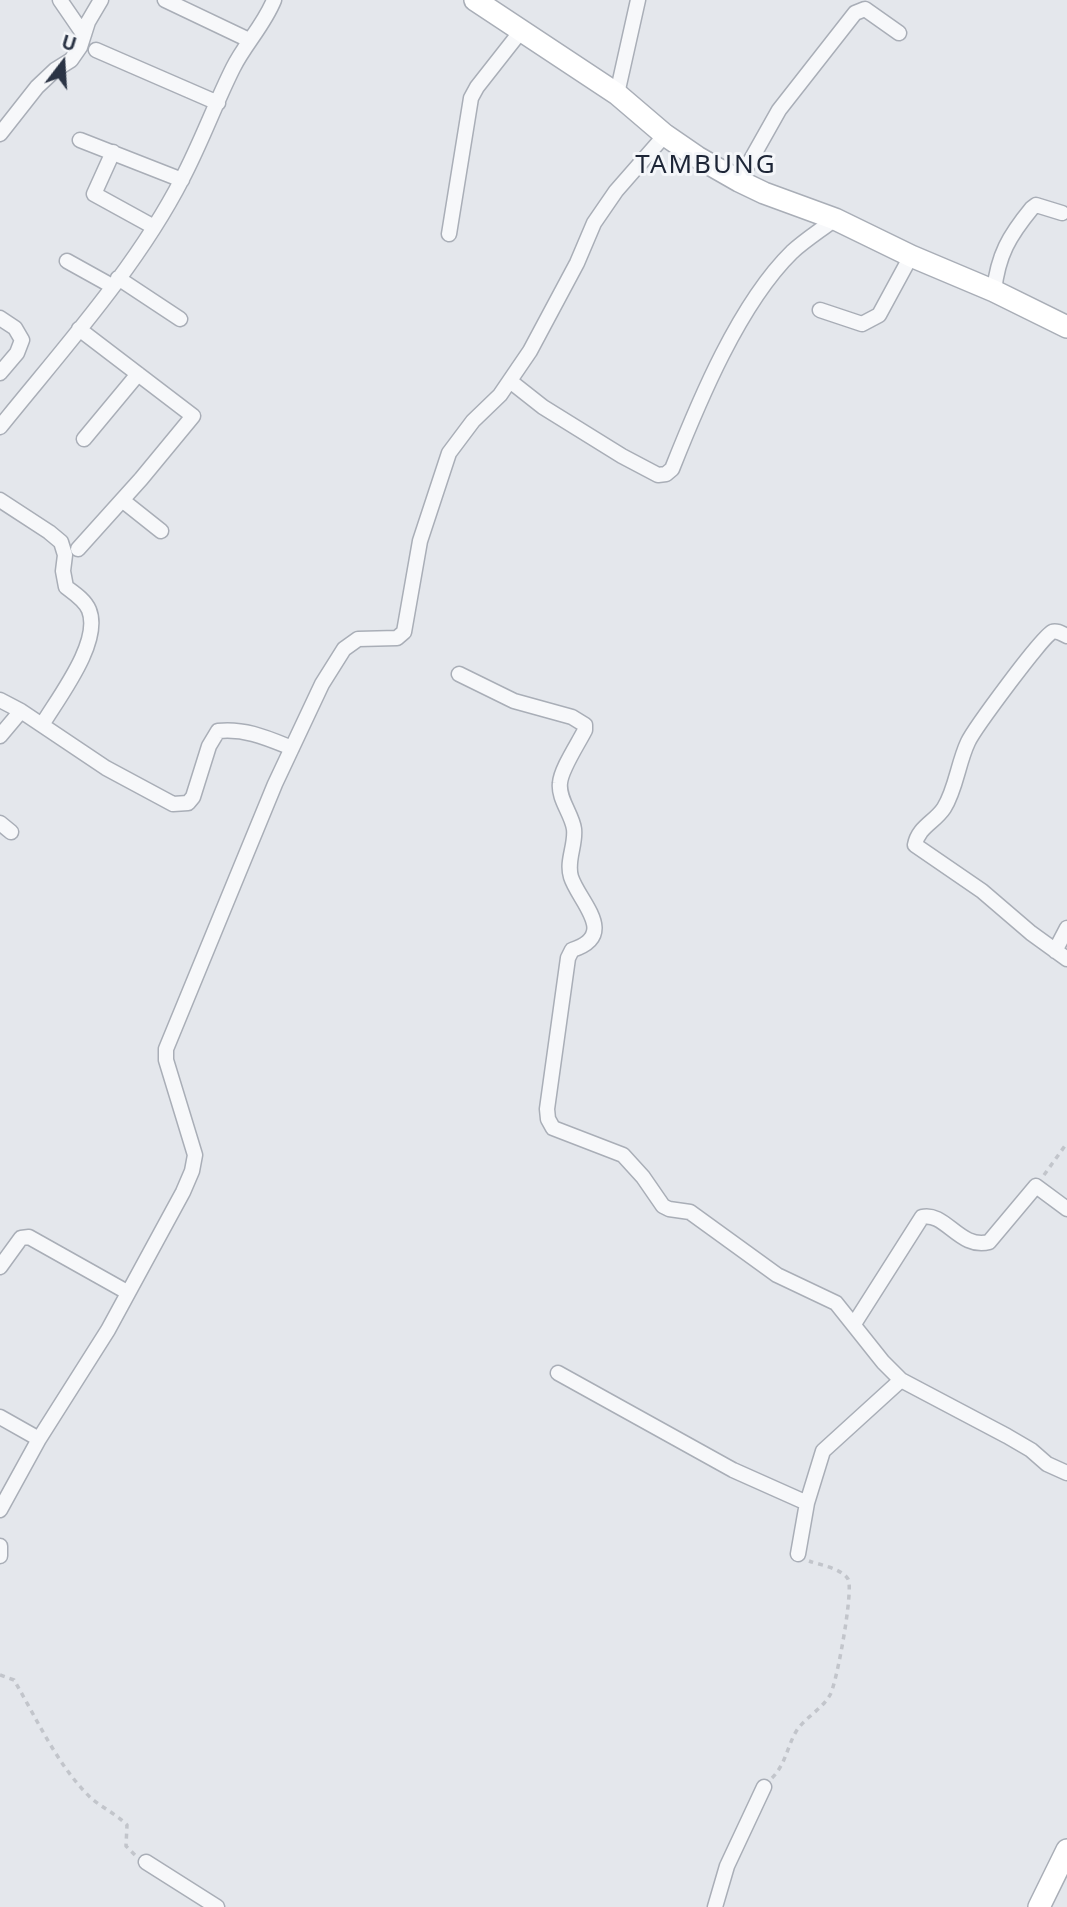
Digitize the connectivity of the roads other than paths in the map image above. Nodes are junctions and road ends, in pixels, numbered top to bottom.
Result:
1 (60, 0) edge
2 (101, 0) edge
3 (165, 0) edge
4 (274, 0) edge
5 (475, 0) edge
6 (638, 0) edge
7 (515, 26) junction
8 (899, 33) dead end
9 (84, 35) junction
10 (249, 40) junction
11 (96, 50) dead end
12 (617, 94) junction
13 (218, 103) junction
14 (0, 134) edge
15 (666, 135) junction
16 (80, 139) dead end
17 (113, 152) junction
18 (182, 180) junction
19 (739, 181) junction
20 (1062, 213) dead end
21 (835, 219) junction
22 (154, 227) junction
23 (449, 234) dead end
24 (911, 256) junction
25 (67, 261) dead end
26 (115, 282) junction
27 (994, 291) junction
28 (820, 310) dead end
29 (0, 318) edge
30 (180, 319) dead end
31 (1067, 327) edge
32 (79, 329) junction
33 (0, 373) edge
34 (138, 374) junction
35 (510, 381) junction
36 (0, 427) edge
37 (84, 439) dead end
38 (0, 500) edge
39 (122, 500) junction
40 (161, 531) dead end
41 (78, 549) dead end
42 (1067, 636) edge
43 (459, 674) dead end
44 (0, 700) edge
45 (21, 711) junction
46 (42, 725) junction
47 (0, 736) edge
48 (292, 748) junction
49 (1067, 928) edge
50 (1061, 955) edge
51 (1067, 1209) edge
52 (0, 1267) edge
53 (127, 1292) junction
54 (854, 1324) junction
55 (558, 1373) dead end
56 (901, 1380) junction
57 (0, 1417) edge
58 (39, 1439) junction
59 (1067, 1473) edge
60 (807, 1503) junction
61 (0, 1510) edge
62 (0, 1546) edge
63 (799, 1554) road end
64 (0, 1556) edge
65 (764, 1787) road end
66 (1067, 1850) edge
67 (146, 1862) road end
68 (217, 1907) edge
69 (716, 1907) edge
70 (1039, 1907) edge

1 - 9 street
2 - 9 street
3 - 10 street
4 - 10 street
5 - 7 main road
6 - 12 street
7 - 12 main road
7 - 23 street
8 - 19 street
9 - 14 street
10 - 13 street
11 - 13 street
12 - 15 main road
13 - 18 street
15 - 19 main road
15 - 35 street
16 - 17 street
17 - 18 street
17 - 22 street
18 - 22 street
19 - 21 main road
20 - 27 street
21 - 24 main road
21 - 35 street
22 - 26 street
24 - 27 main road
24 - 28 street
25 - 26 street
26 - 30 street
26 - 32 street
27 - 31 main road
29 - 33 street
32 - 34 street
32 - 36 street
34 - 37 street
34 - 39 street
35 - 48 street
38 - 46 street
39 - 40 street
39 - 41 street
42 - 50 street
43 - 54 street
44 - 45 street
45 - 46 street
45 - 47 street
46 - 48 street
48 - 53 street
49 - 50 street
51 - 54 street
52 - 53 street
53 - 58 street
54 - 56 street
55 - 60 street
56 - 59 street
56 - 60 street
57 - 58 street
58 - 61 street
60 - 63 street
62 - 64 street
65 - 69 street
66 - 70 main road
67 - 68 street

